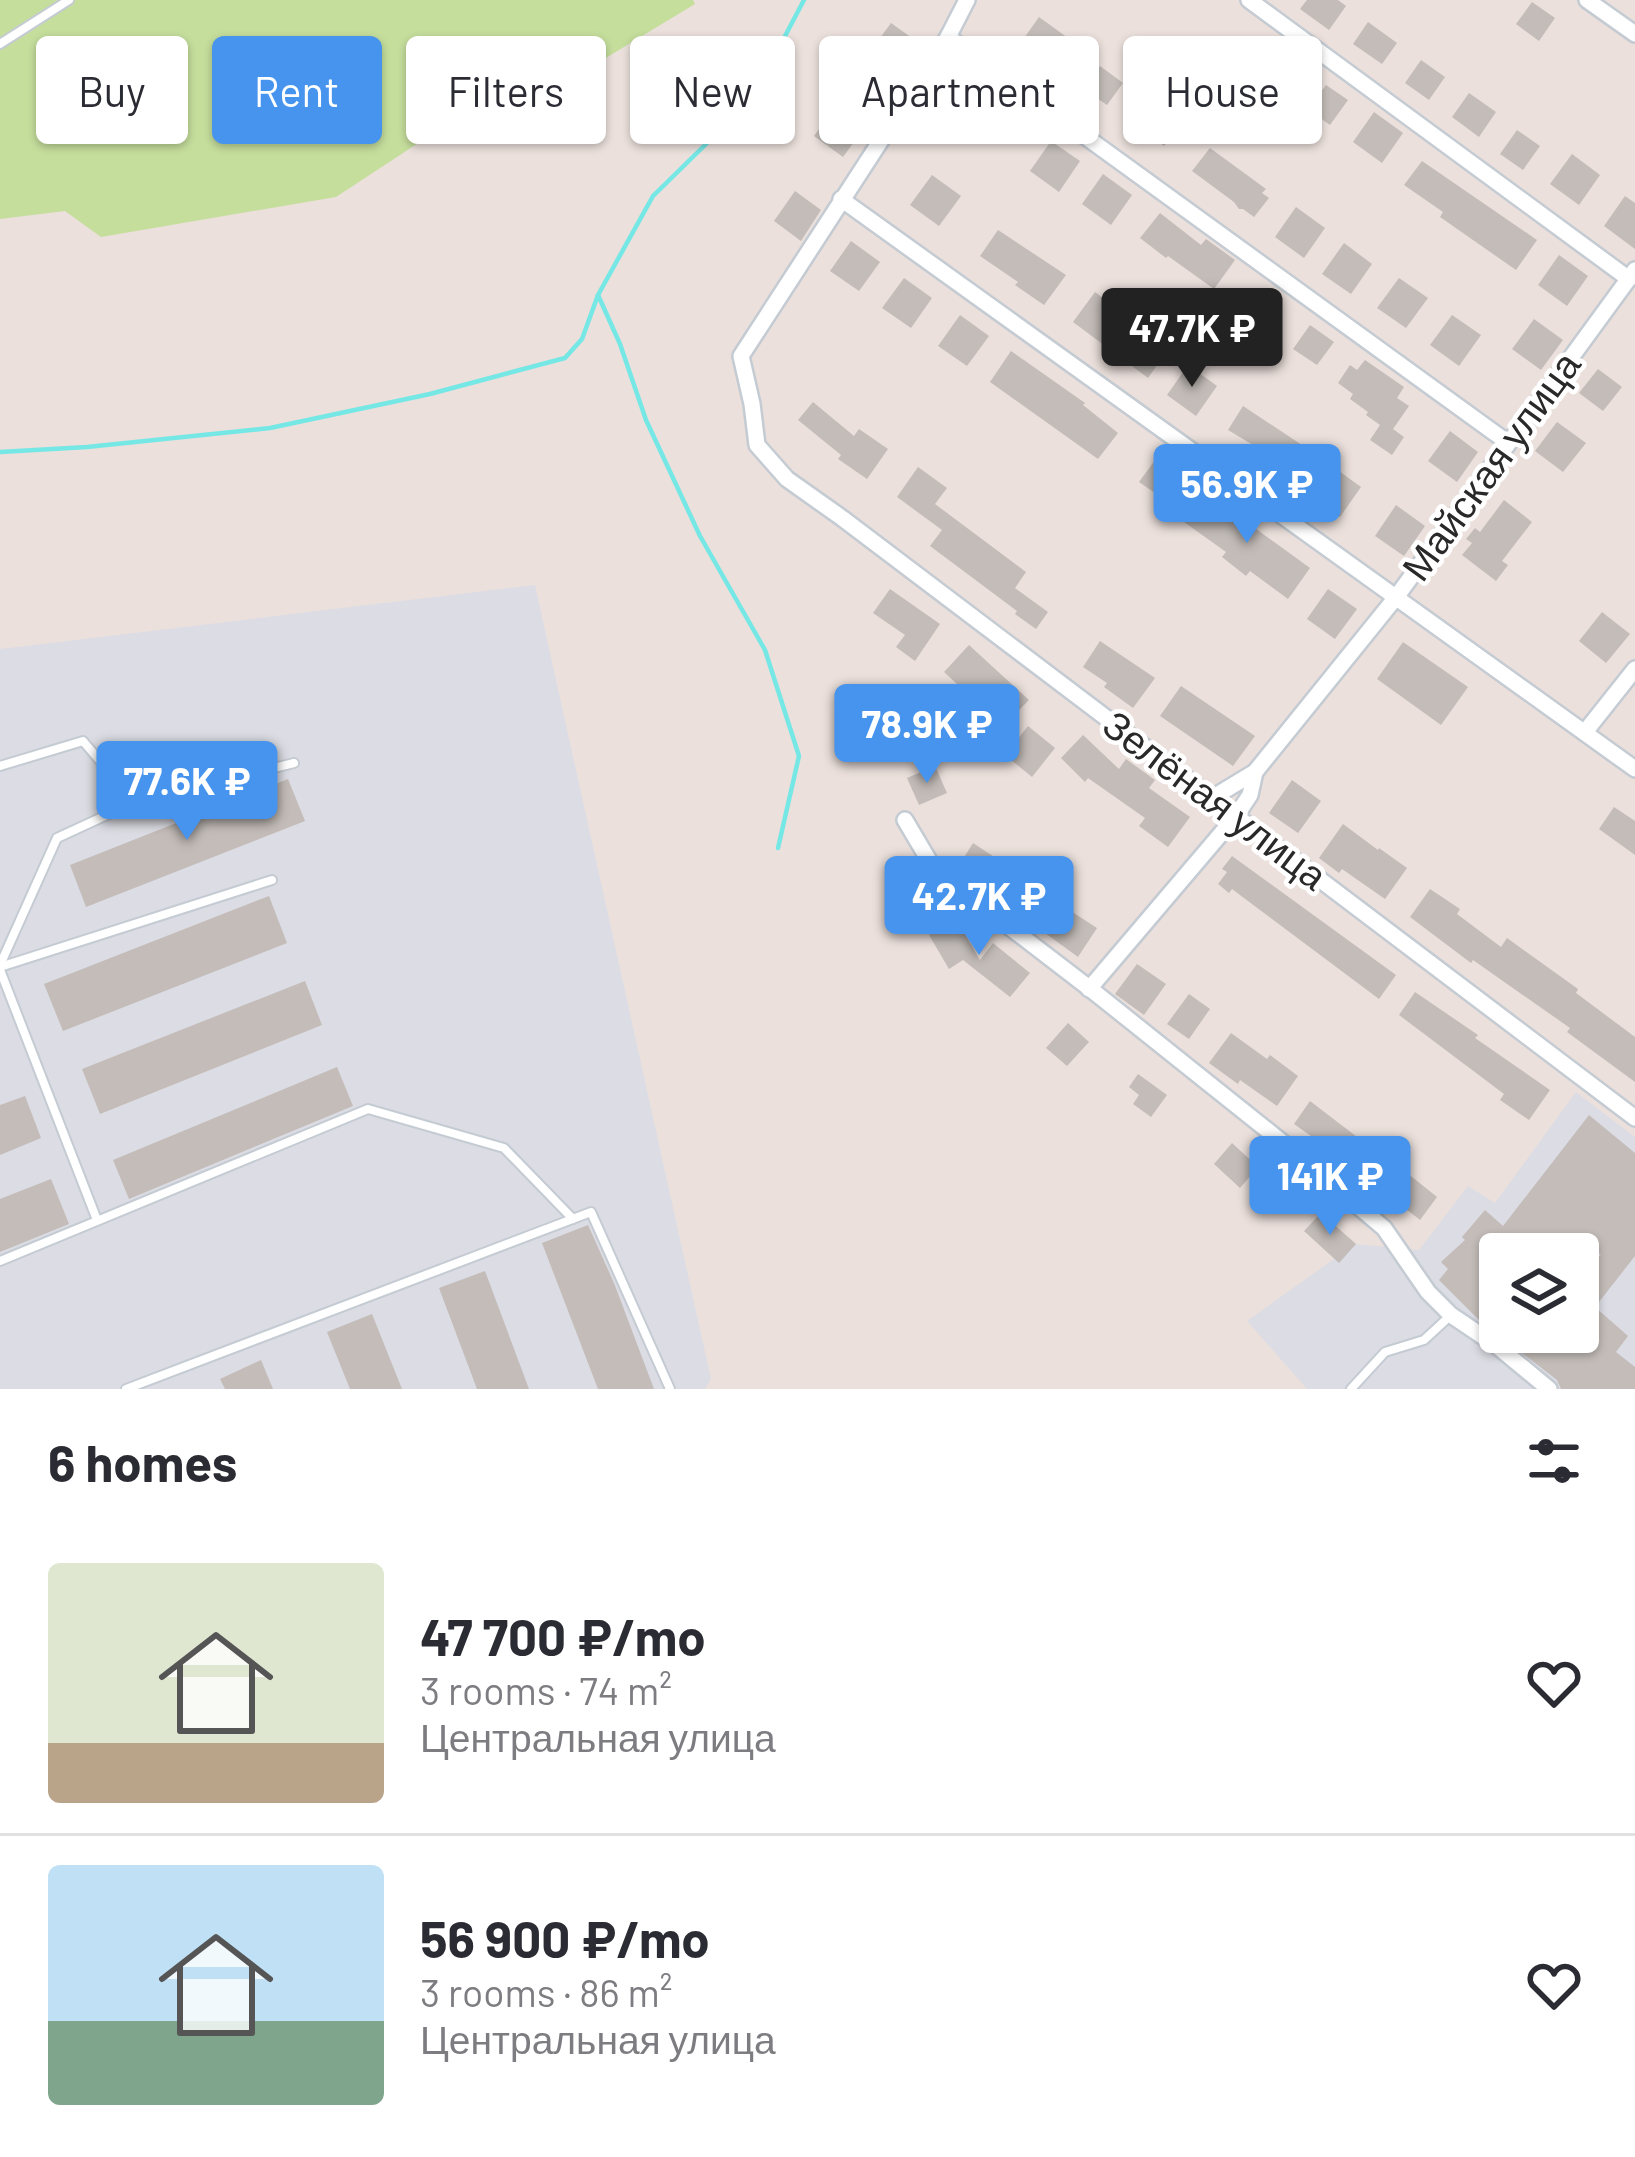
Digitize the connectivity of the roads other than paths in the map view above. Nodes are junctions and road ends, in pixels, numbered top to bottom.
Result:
1 (70, 0) edge
2 (967, 0) edge
3 (1249, 0) edge
4 (1587, 0) edge
5 (1635, 34) edge
6 (949, 36) edge
7 (0, 44) edge
8 (878, 144) edge
9 (1095, 144) edge
10 (841, 199) junction
11 (1632, 274) edge
12 (1507, 442) junction
13 (1396, 596) junction
14 (1635, 669) edge
15 (1585, 732) junction
16 (294, 763) dead end
17 (0, 766) edge
18 (1635, 770) edge
19 (1255, 772) junction
20 (1212, 799) junction
21 (135, 802) junction
22 (1236, 816) junction
23 (905, 820) dead end
24 (272, 880) dead end
25 (0, 967) edge
26 (1090, 989) junction
27 (1635, 1118) edge
28 (573, 1219) junction
29 (97, 1220) junction
30 (0, 1261) edge
31 (1451, 1315) junction
32 (126, 1389) edge
33 (670, 1389) edge
34 (1351, 1389) edge
35 (1549, 1389) edge

1 - 7 lane
2 - 6 street
3 - 11 street
4 - 5 street
8 - 10 street
9 - 12 street
10 - 13 street
10 - 20 street, Зелёная улица
11 - 12 street, Майская улица
12 - 13 street, Майская улица
13 - 15 street
13 - 19 street, Майская улица
14 - 15 street
15 - 18 street
16 - 21 lane
17 - 21 lane
19 - 20 street
19 - 22 street
20 - 22 street, Зелёная улица
21 - 25 lane
22 - 26 street
22 - 27 street, Зелёная улица
23 - 26 street
24 - 25 lane
25 - 29 lane
26 - 31 street
28 - 29 lane
28 - 32 lane
28 - 33 lane
29 - 30 lane
31 - 34 lane
31 - 35 street

